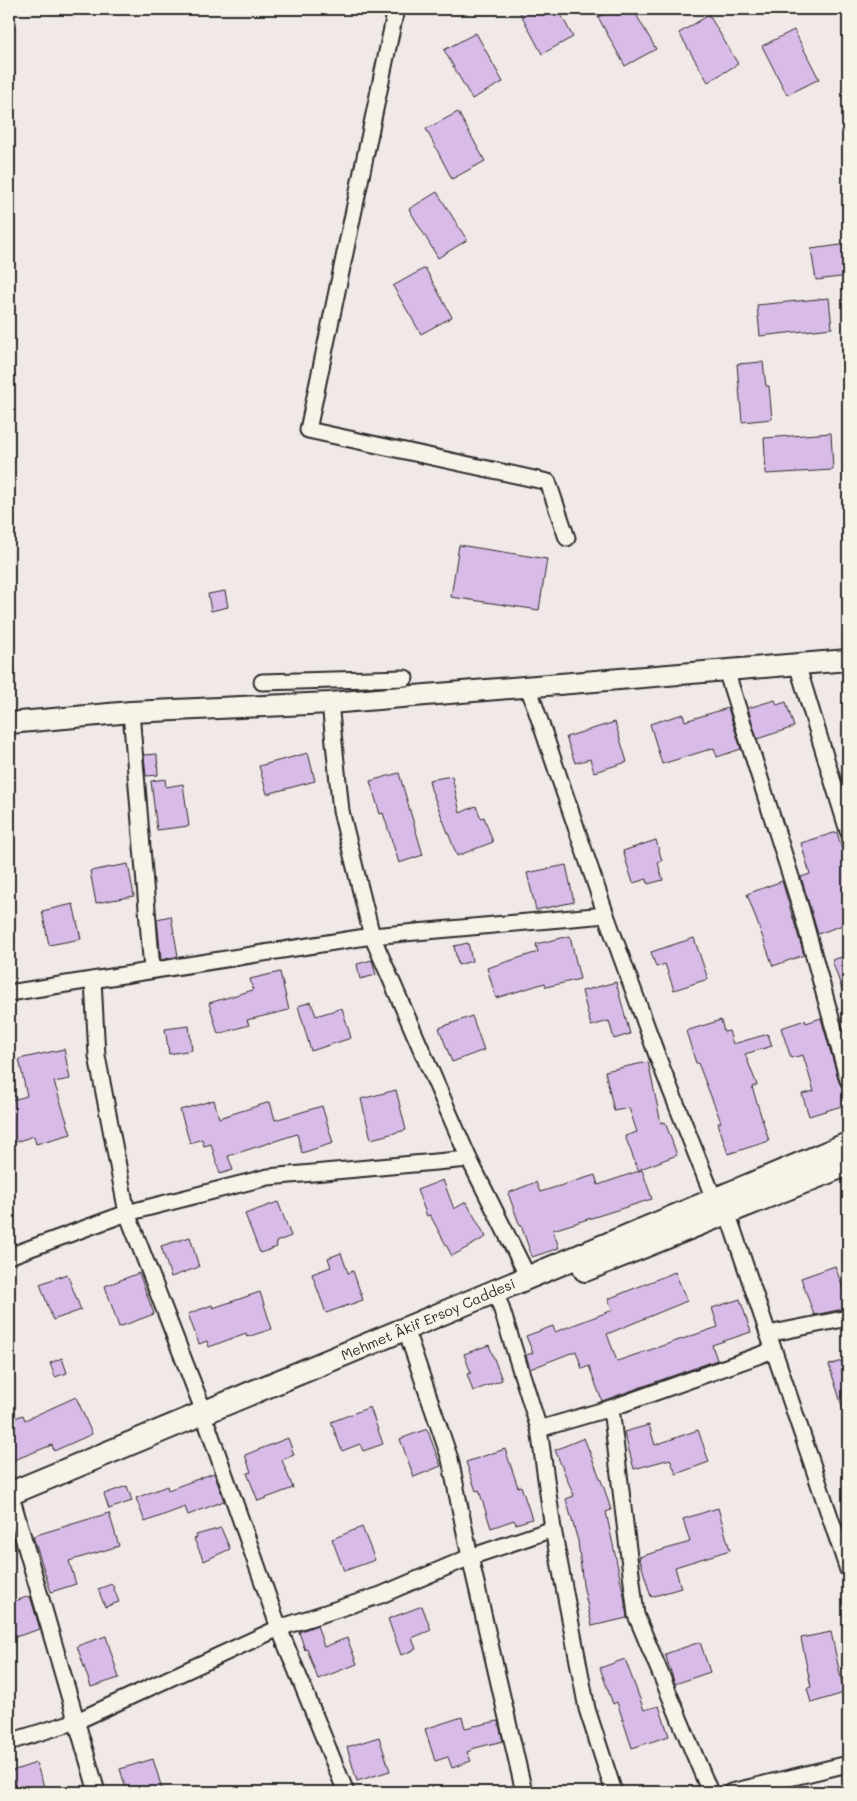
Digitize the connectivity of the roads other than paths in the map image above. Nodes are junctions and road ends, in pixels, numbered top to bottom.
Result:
1 (396, 9) edge
2 (567, 538) dead end
3 (848, 660) edge
4 (797, 664) junction
5 (726, 670) junction
6 (405, 678) dead end
7 (262, 682) dead end
8 (528, 686) junction
9 (330, 702) junction
10 (131, 712) junction
11 (9, 723) edge
12 (848, 831) edge
13 (606, 915) junction
14 (372, 936) junction
15 (152, 970) junction
16 (92, 980) junction
17 (9, 993) edge
18 (848, 1080) edge
19 (848, 1144) edge
20 (469, 1159) junction
21 (848, 1164) edge
22 (720, 1206) junction
23 (127, 1213) junction
24 (9, 1256) edge
25 (528, 1277) junction
26 (500, 1304) junction
27 (848, 1318) edge
28 (768, 1334) junction
29 (410, 1342) junction
30 (774, 1350) junction
31 (611, 1408) junction
32 (206, 1420) junction
33 (539, 1429) junction
34 (10, 1503) edge
35 (841, 1525) edge
36 (553, 1529) junction
37 (470, 1557) junction
38 (848, 1570) edge
39 (279, 1628) junction
40 (76, 1721) junction
41 (9, 1742) edge
42 (848, 1764) edge
43 (97, 1792) edge
44 (346, 1792) edge
45 (524, 1792) edge
46 (614, 1792) edge
47 (710, 1792) edge
48 (731, 1792) edge

1 - 2 street
3 - 4 street
4 - 5 street
4 - 12 street
5 - 8 street
5 - 18 street
6 - 7 street
8 - 9 street
8 - 13 street
9 - 10 street
9 - 14 street
10 - 11 street
10 - 15 street
13 - 14 street
13 - 22 street
14 - 15 street
14 - 20 street
15 - 16 street
16 - 17 street
16 - 23 street
19 - 22 main road, Mehmet Âkif Ersoy Caddesi
20 - 23 street
20 - 25 street
21 - 22 main road, Mehmet Âkif Ersoy Caddesi
22 - 25 main road, Mehmet Âkif Ersoy Caddesi
22 - 26 main road, Mehmet Âkif Ersoy Caddesi
22 - 28 street
23 - 24 street
23 - 32 street
25 - 32 main road, Mehmet Âkif Ersoy Caddesi
26 - 29 main road, Mehmet Âkif Ersoy Caddesi
26 - 33 street
27 - 28 street
28 - 30 street
29 - 32 main road, Mehmet Âkif Ersoy Caddesi
29 - 37 street
30 - 31 street
30 - 35 street
31 - 33 street
31 - 47 street
32 - 34 main road, Mehmet Âkif Ersoy Caddesi
32 - 39 street
33 - 36 street
34 - 40 street
35 - 38 street
36 - 37 street
36 - 46 street
37 - 39 street
37 - 45 street
39 - 40 street
39 - 44 street
40 - 41 street
40 - 43 street
42 - 48 street

